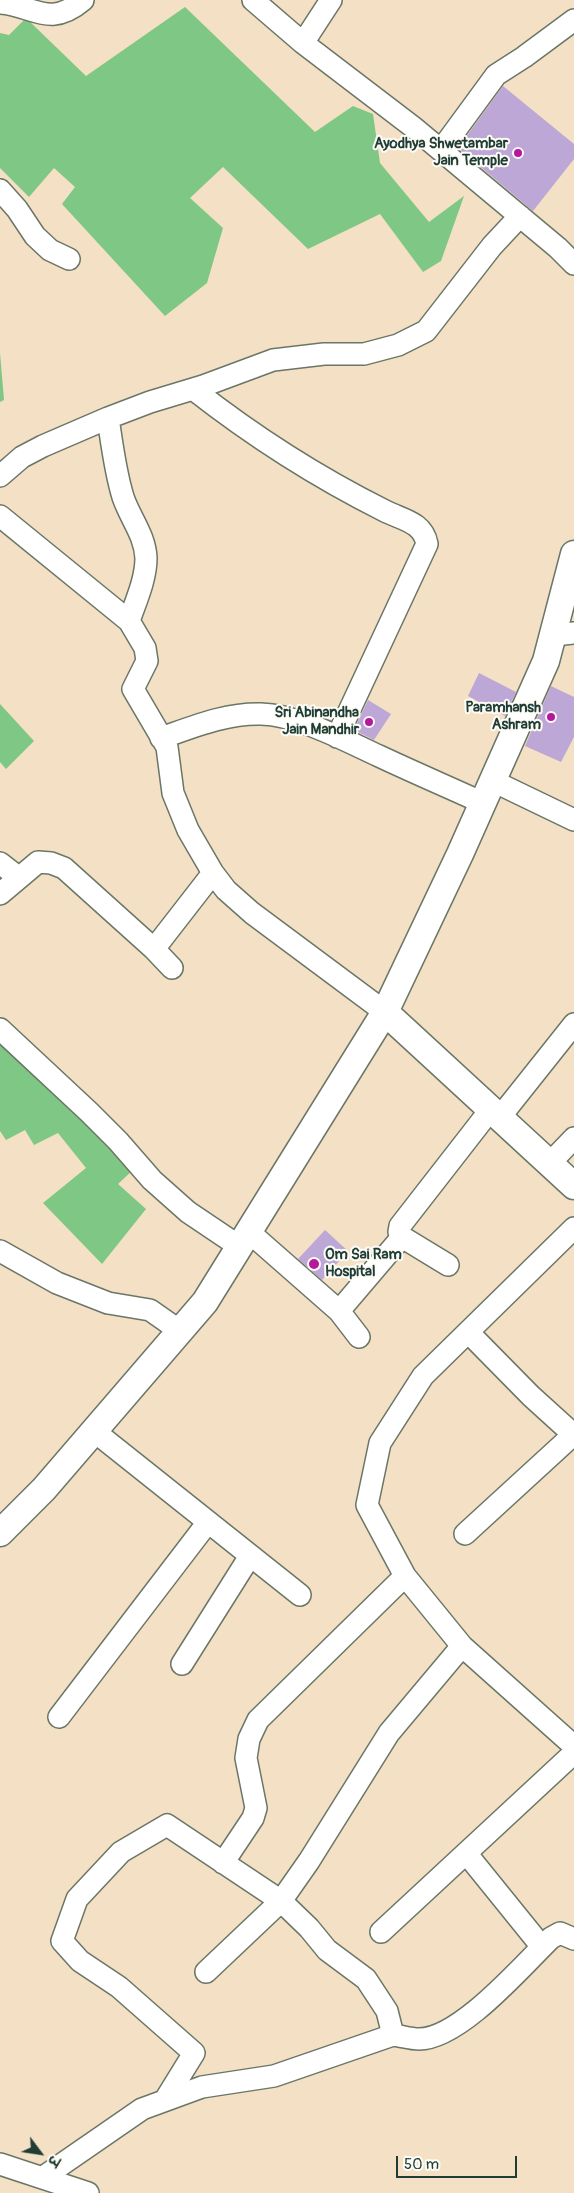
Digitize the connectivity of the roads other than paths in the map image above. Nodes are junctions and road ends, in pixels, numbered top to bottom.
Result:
1 (83, 0) edge
2 (254, 0) edge
3 (331, 0) edge
4 (0, 3) edge
5 (574, 20) edge
6 (303, 43) junction
7 (440, 150) junction
8 (0, 190) edge
9 (520, 216) junction
10 (68, 258) dead end
11 (574, 264) edge
12 (194, 389) junction
13 (108, 418) junction
14 (0, 476) edge
15 (0, 516) edge
16 (574, 554) edge
17 (130, 621) junction
18 (564, 634) edge
19 (338, 737) junction
20 (161, 738) junction
21 (488, 792) junction
22 (574, 820) edge
23 (0, 863) edge
24 (213, 873) junction
25 (18, 878) junction
26 (0, 894) edge
27 (154, 949) junction
28 (172, 968) dead end
29 (386, 1012) junction
30 (574, 1024) edge
31 (0, 1029) edge
32 (496, 1113) junction
33 (574, 1138) edge
34 (550, 1164) junction
35 (574, 1186) edge
36 (574, 1228) edge
37 (402, 1237) junction
38 (244, 1239) junction
39 (0, 1251) edge
40 (448, 1265) dead end
41 (339, 1311) junction
42 (180, 1331) junction
43 (468, 1332) junction
44 (359, 1337) dead end
45 (94, 1431) junction
46 (574, 1435) edge
47 (208, 1522) junction
48 (0, 1533) edge
49 (465, 1534) dead end
50 (250, 1556) junction
51 (405, 1576) junction
52 (300, 1595) dead end
53 (462, 1646) junction
54 (182, 1664) dead end
55 (59, 1716) dead end
56 (574, 1746) edge
57 (574, 1753) edge
58 (466, 1853) junction
59 (223, 1863) junction
60 (280, 1901) junction
61 (382, 1932) dead end
62 (574, 1939) edge
63 (542, 1947) junction
64 (206, 1972) dead end
65 (393, 2035) junction
66 (164, 2100) junction
67 (0, 2164) edge
68 (42, 2178) junction
69 (88, 2193) edge

1 - 4 street
2 - 6 street
3 - 6 street
5 - 7 street
6 - 7 street
7 - 9 street
8 - 10 street
9 - 11 street
9 - 12 street
12 - 13 street
12 - 19 street
13 - 14 street
13 - 17 street
15 - 17 street
16 - 18 main road
17 - 20 street
18 - 21 main road
19 - 20 street
19 - 21 street
20 - 24 street
21 - 22 street
21 - 29 main road
23 - 25 street
24 - 27 street
24 - 29 street
25 - 26 street
25 - 27 street
27 - 28 street
29 - 32 main road
29 - 38 main road
30 - 32 street
31 - 38 street
32 - 34 main road
32 - 37 street
33 - 34 street
34 - 35 main road
36 - 43 street
37 - 40 street
37 - 41 street
38 - 41 street
38 - 42 main road
39 - 42 street
41 - 44 street
42 - 45 main road
43 - 46 street
43 - 51 street
45 - 47 street
45 - 48 main road
46 - 49 street
47 - 50 street
47 - 55 street
50 - 52 street
50 - 54 street
51 - 53 street
51 - 59 street
53 - 56 street
53 - 60 street
57 - 58 street
58 - 61 street
58 - 63 street
59 - 60 street
59 - 66 street
60 - 64 street
60 - 65 street
62 - 63 street
63 - 65 street
65 - 66 street
66 - 68 street
67 - 68 street
68 - 69 street

